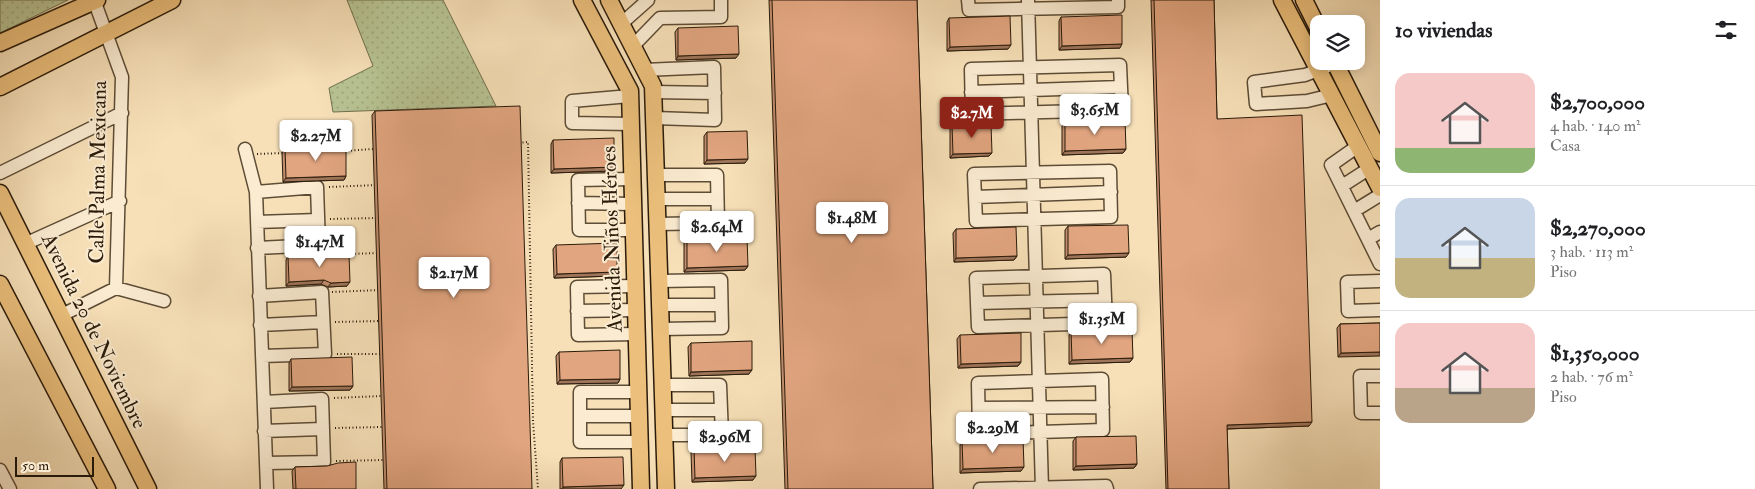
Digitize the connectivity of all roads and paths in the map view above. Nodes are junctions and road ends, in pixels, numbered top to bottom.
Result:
1 (95, 0) edge
2 (172, 0) edge
3 (582, 0) edge
4 (609, 0) edge
5 (648, 0) edge
6 (721, 0) edge
7 (968, 0) edge
8 (1118, 0) edge
9 (1282, 0) edge
10 (1304, 0) edge
11 (1028, 4) edge
12 (1312, 15) edge
13 (621, 24) junction
14 (106, 33) junction
15 (0, 43) edge
16 (632, 46) junction
17 (1310, 53) edge
18 (1030, 67) junction
19 (644, 70) junction
20 (1319, 70) joint
21 (1338, 70) edge
22 (1121, 86) junction
23 (0, 87) edge
24 (653, 89) junction
25 (1030, 90) junction
26 (971, 92) junction
27 (630, 93) junction
28 (715, 93) junction
29 (1332, 95) junction
30 (1031, 112) junction
31 (1360, 112) junction
32 (122, 113) junction
33 (654, 118) junction
34 (1380, 123) edge
35 (630, 124) junction
36 (518, 143) edge
37 (1358, 146) junction
38 (382, 149) edge
39 (344, 150) edge
40 (246, 152) joint
41 (286, 153) edge
42 (1380, 153) edge
43 (1370, 168) junction
44 (0, 173) edge
45 (1033, 173) junction
46 (655, 175) junction
47 (632, 180) junction
48 (384, 184) edge
49 (1342, 186) junction
50 (317, 188) junction
51 (1380, 188) edge
52 (256, 192) junction
53 (1111, 192) junction
54 (0, 193) edge
55 (1034, 194) junction
56 (1380, 195) edge
57 (975, 196) junction
58 (656, 199) junction
59 (717, 199) junction
60 (120, 201) junction
61 (578, 203) junction
62 (632, 204) junction
63 (1354, 211) junction
64 (385, 218) edge
65 (1035, 219) junction
66 (318, 220) junction
67 (257, 222) junction
68 (657, 224) junction
69 (633, 230) junction
70 (1380, 232) edge
71 (1368, 239) junction
72 (27, 244) junction
73 (257, 248) junction
74 (384, 253) edge
75 (345, 254) edge
76 (1380, 264) edge
77 (1037, 276) junction
78 (659, 281) junction
79 (1380, 281) edge
80 (532, 282) junction
81 (522, 283) edge
82 (0, 284) edge
83 (634, 286) junction
84 (116, 288) junction
85 (382, 290) edge
86 (322, 292) junction
87 (259, 296) junction
88 (1105, 300) junction
89 (164, 301) dead end
90 (1038, 301) junction
91 (977, 303) junction
92 (660, 305) junction
93 (721, 306) junction
94 (1380, 310) edge
95 (577, 311) junction
96 (635, 314) junction
97 (60, 316) junction
98 (523, 318) edge
99 (533, 318) junction
100 (383, 321) edge
101 (323, 322) junction
102 (260, 325) junction
103 (1038, 325) junction
104 (660, 328) junction
105 (636, 334) junction
106 (523, 353) edge
107 (533, 353) junction
108 (325, 354) junction
109 (384, 354) edge
110 (262, 356) junction
111 (1380, 376) edge
112 (1040, 381) junction
113 (662, 385) junction
114 (533, 388) junction
115 (523, 389) edge
116 (638, 392) junction
117 (389, 396) edge
118 (322, 399) junction
119 (264, 402) junction
120 (1040, 406) junction
121 (1103, 407) junction
122 (978, 408) junction
123 (663, 410) junction
124 (721, 410) junction
125 (1380, 413) edge
126 (580, 416) junction
127 (638, 416) junction
128 (524, 421) edge
129 (533, 421) junction
130 (389, 426) edge
131 (322, 429) junction
132 (264, 431) junction
133 (1041, 432) junction
134 (664, 435) junction
135 (639, 442) junction
136 (527, 458) edge
137 (537, 458) junction
138 (391, 460) edge
139 (324, 462) junction
140 (266, 464) junction
141 (0, 470) edge
142 (1042, 488) edge
143 (10, 489) edge
144 (107, 489) edge
145 (148, 489) edge
146 (267, 489) edge
147 (538, 489) edge
148 (641, 489) edge
149 (666, 489) edge
150 (980, 489) edge
151 (1107, 489) edge

1 - 14 street, Calle Palma Mexicana
1 - 15 main road
2 - 14 main road
3 - 27 main road, Avenida Niños Héroes
4 - 13 main road
5 - 13 street
6 - 16 street
7 - 11 street
8 - 11 street
9 - 17 main road
10 - 12 main road
11 - 18 street
13 - 16 main road
14 - 23 main road
14 - 32 street, Calle Palma Mexicana
16 - 19 main road
18 - 22 street
18 - 25 street
18 - 26 street
19 - 24 main road
19 - 28 street
20 - 29 main road
20 - 29 street
21 - 31 main road
22 - 25 street
22 - 30 street
24 - 27 main road
24 - 28 street
24 - 33 main road
25 - 26 street
25 - 30 street
26 - 30 street
27 - 35 main road, Avenida Niños Héroes
27 - 35 street
28 - 33 street
29 - 37 main road
30 - 45 street
31 - 34 main road
31 - 42 main road
32 - 44 street
32 - 60 street, Calle Palma Mexicana
33 - 46 main road
35 - 47 main road, Avenida Niños Héroes
36 - 80 path
37 - 43 main road
37 - 49 street
38 - 39 path
40 - 41 path
40 - 52 street
43 - 49 street
43 - 51 main road
45 - 53 street
45 - 55 street
45 - 57 street
46 - 58 main road
46 - 59 street
47 - 61 street
47 - 62 main road, Avenida Niños Héroes
48 - 50 path
49 - 63 street
50 - 52 street
50 - 66 street
52 - 67 street
53 - 55 street
53 - 65 street
54 - 72 main road, Avenida 20 de Noviembre
55 - 57 street
55 - 65 street
56 - 63 street
57 - 65 street
58 - 59 street
58 - 68 main road
59 - 68 street
60 - 72 street
60 - 84 street, Calle Palma Mexicana
61 - 62 street
61 - 69 street
62 - 69 main road, Avenida Niños Héroes
63 - 71 street
64 - 66 path
65 - 77 street
66 - 67 street
66 - 73 street
67 - 73 street
68 - 78 main road
69 - 83 main road, Avenida Niños Héroes
70 - 71 street
71 - 76 street
72 - 97 main road, Avenida 20 de Noviembre
73 - 87 street
74 - 75 path
77 - 88 street
77 - 90 street
77 - 91 street
78 - 92 main road
78 - 93 street
79 - 94 street
80 - 81 path
80 - 99 path
82 - 144 main road
83 - 95 street
83 - 96 main road, Avenida Niños Héroes
84 - 89 street
84 - 97 street
85 - 86 path
86 - 87 street
86 - 101 street
87 - 102 street
88 - 90 street
88 - 103 street
90 - 91 street
90 - 103 street
91 - 103 street
92 - 93 street
92 - 104 main road
93 - 104 street
95 - 96 street
95 - 105 street
96 - 104 main road
96 - 105 main road, Avenida Niños Héroes
97 - 145 main road, Avenida 20 de Noviembre
98 - 99 path
99 - 107 path
100 - 101 path
101 - 102 street
101 - 108 street
102 - 110 street
103 - 112 street
104 - 113 main road
105 - 116 main road, Avenida Niños Héroes
106 - 107 path
107 - 114 path
108 - 109 path
108 - 110 street
110 - 119 street
111 - 125 street
112 - 120 street
112 - 121 street
112 - 122 street
113 - 123 main road
113 - 124 street
114 - 115 path
114 - 129 path
116 - 126 street
116 - 127 main road, Avenida Niños Héroes
117 - 118 path
118 - 119 street
118 - 131 street
119 - 132 street
120 - 121 street
120 - 122 street
120 - 133 street
121 - 133 street
122 - 133 street
123 - 124 street
123 - 134 main road
124 - 134 street
126 - 127 street
126 - 135 street
127 - 135 main road, Avenida Niños Héroes
128 - 129 path
129 - 137 path
130 - 131 path
131 - 132 street
131 - 139 street
132 - 140 street
133 - 142 street
134 - 149 main road
135 - 148 main road, Avenida Niños Héroes
136 - 137 path
137 - 147 path
138 - 139 path
139 - 140 street
140 - 146 street
141 - 143 street
142 - 150 street
142 - 151 street

